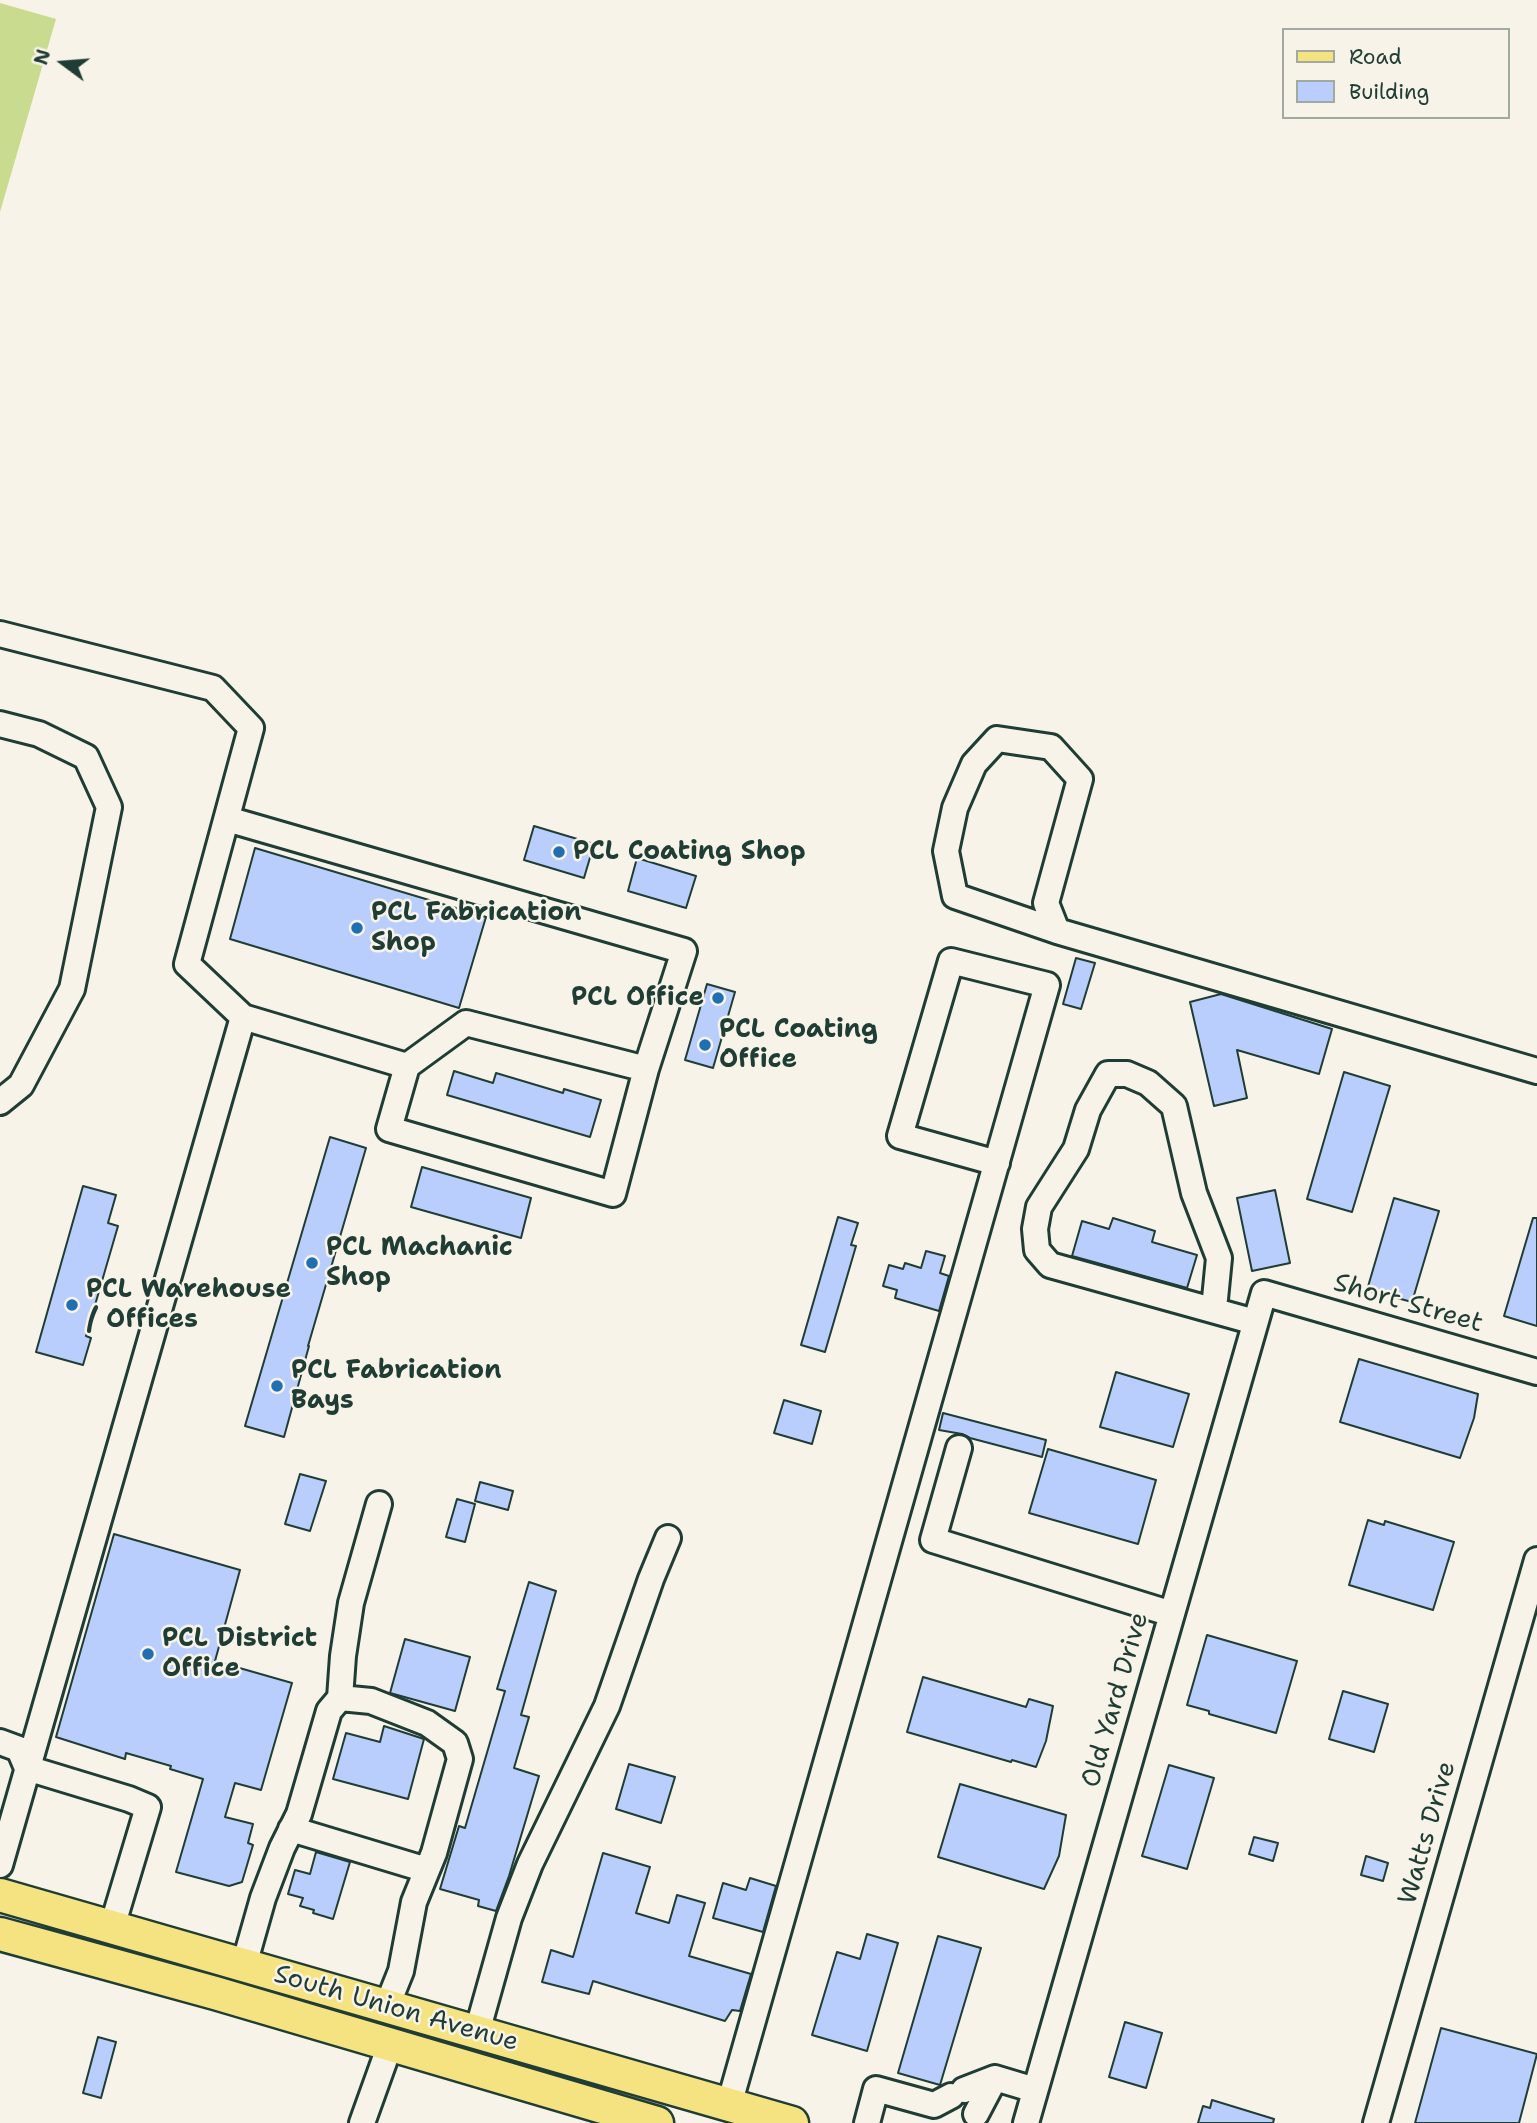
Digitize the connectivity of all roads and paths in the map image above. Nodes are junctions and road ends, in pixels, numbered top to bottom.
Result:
1 (0, 634) edge
2 (0, 724) edge
3 (227, 819) junction
4 (1058, 932) junction
5 (243, 1017) junction
6 (407, 1066) junction
7 (646, 1069) junction
8 (1537, 1071) edge
9 (0, 1102) edge
10 (997, 1163) junction
11 (1264, 1293) joint
12 (1214, 1309) junction
13 (1255, 1322) junction
14 (1537, 1372) edge
15 (959, 1448) dead end
16 (379, 1504) dead end
17 (668, 1538) dead end
18 (1537, 1560) edge
19 (1172, 1614) junction
20 (340, 1698) junction
21 (0, 1742) edge
22 (27, 1768) junction
23 (291, 1829) junction
24 (0, 1865) edge
25 (427, 1870) junction
26 (0, 1895) edge
27 (112, 1927) junction
28 (0, 1934) edge
29 (34, 1944) junction
30 (184, 1948) junction
31 (244, 1965) junction
32 (215, 1993) junction
33 (387, 2006) junction
34 (477, 2032) junction
35 (390, 2045) junction
36 (599, 2067) junction
37 (995, 2078) junction
38 (1035, 2090) junction
39 (949, 2097) junction
40 (729, 2105) junction
41 (362, 2123) edge
42 (657, 2123) edge
43 (792, 2123) edge
44 (867, 2123) edge
45 (1026, 2123) edge
46 (1376, 2123) edge

1 - 3 street
2 - 9 street
3 - 5 street
3 - 7 street
4 - 4 street
4 - 8 street
5 - 6 street
5 - 22 street
6 - 7 street
6 - 7 street
10 - 10 street
10 - 40 street
11 - 13 street, Old Yard Drive
11 - 14 street, Short Street
12 - 12 street
12 - 13 street
13 - 19 street, Old Yard Drive
15 - 19 street
16 - 20 street
17 - 34 street
18 - 46 street, Watts Drive
19 - 38 street, Old Yard Drive
20 - 23 street
20 - 25 street
21 - 22 street
22 - 24 street
22 - 27 street
23 - 25 street
23 - 31 street
25 - 33 street
26 - 27 main road, South Union Avenue
27 - 30 main road, South Union Avenue
28 - 29 main road, South Union Avenue
29 - 30 main road
29 - 32 main road, South Union Avenue
30 - 31 main road, South Union Avenue
31 - 33 main road, South Union Avenue
32 - 33 main road
32 - 35 main road, South Union Avenue
33 - 34 main road, South Union Avenue
34 - 36 main road, South Union Avenue
35 - 36 main road
35 - 41 street
35 - 42 main road, South Union Avenue
36 - 40 main road, South Union Avenue
37 - 38 street
37 - 39 street
37 - 39 street
38 - 45 street, Old Yard Drive
39 - 44 street
40 - 43 main road, South Union Avenue

